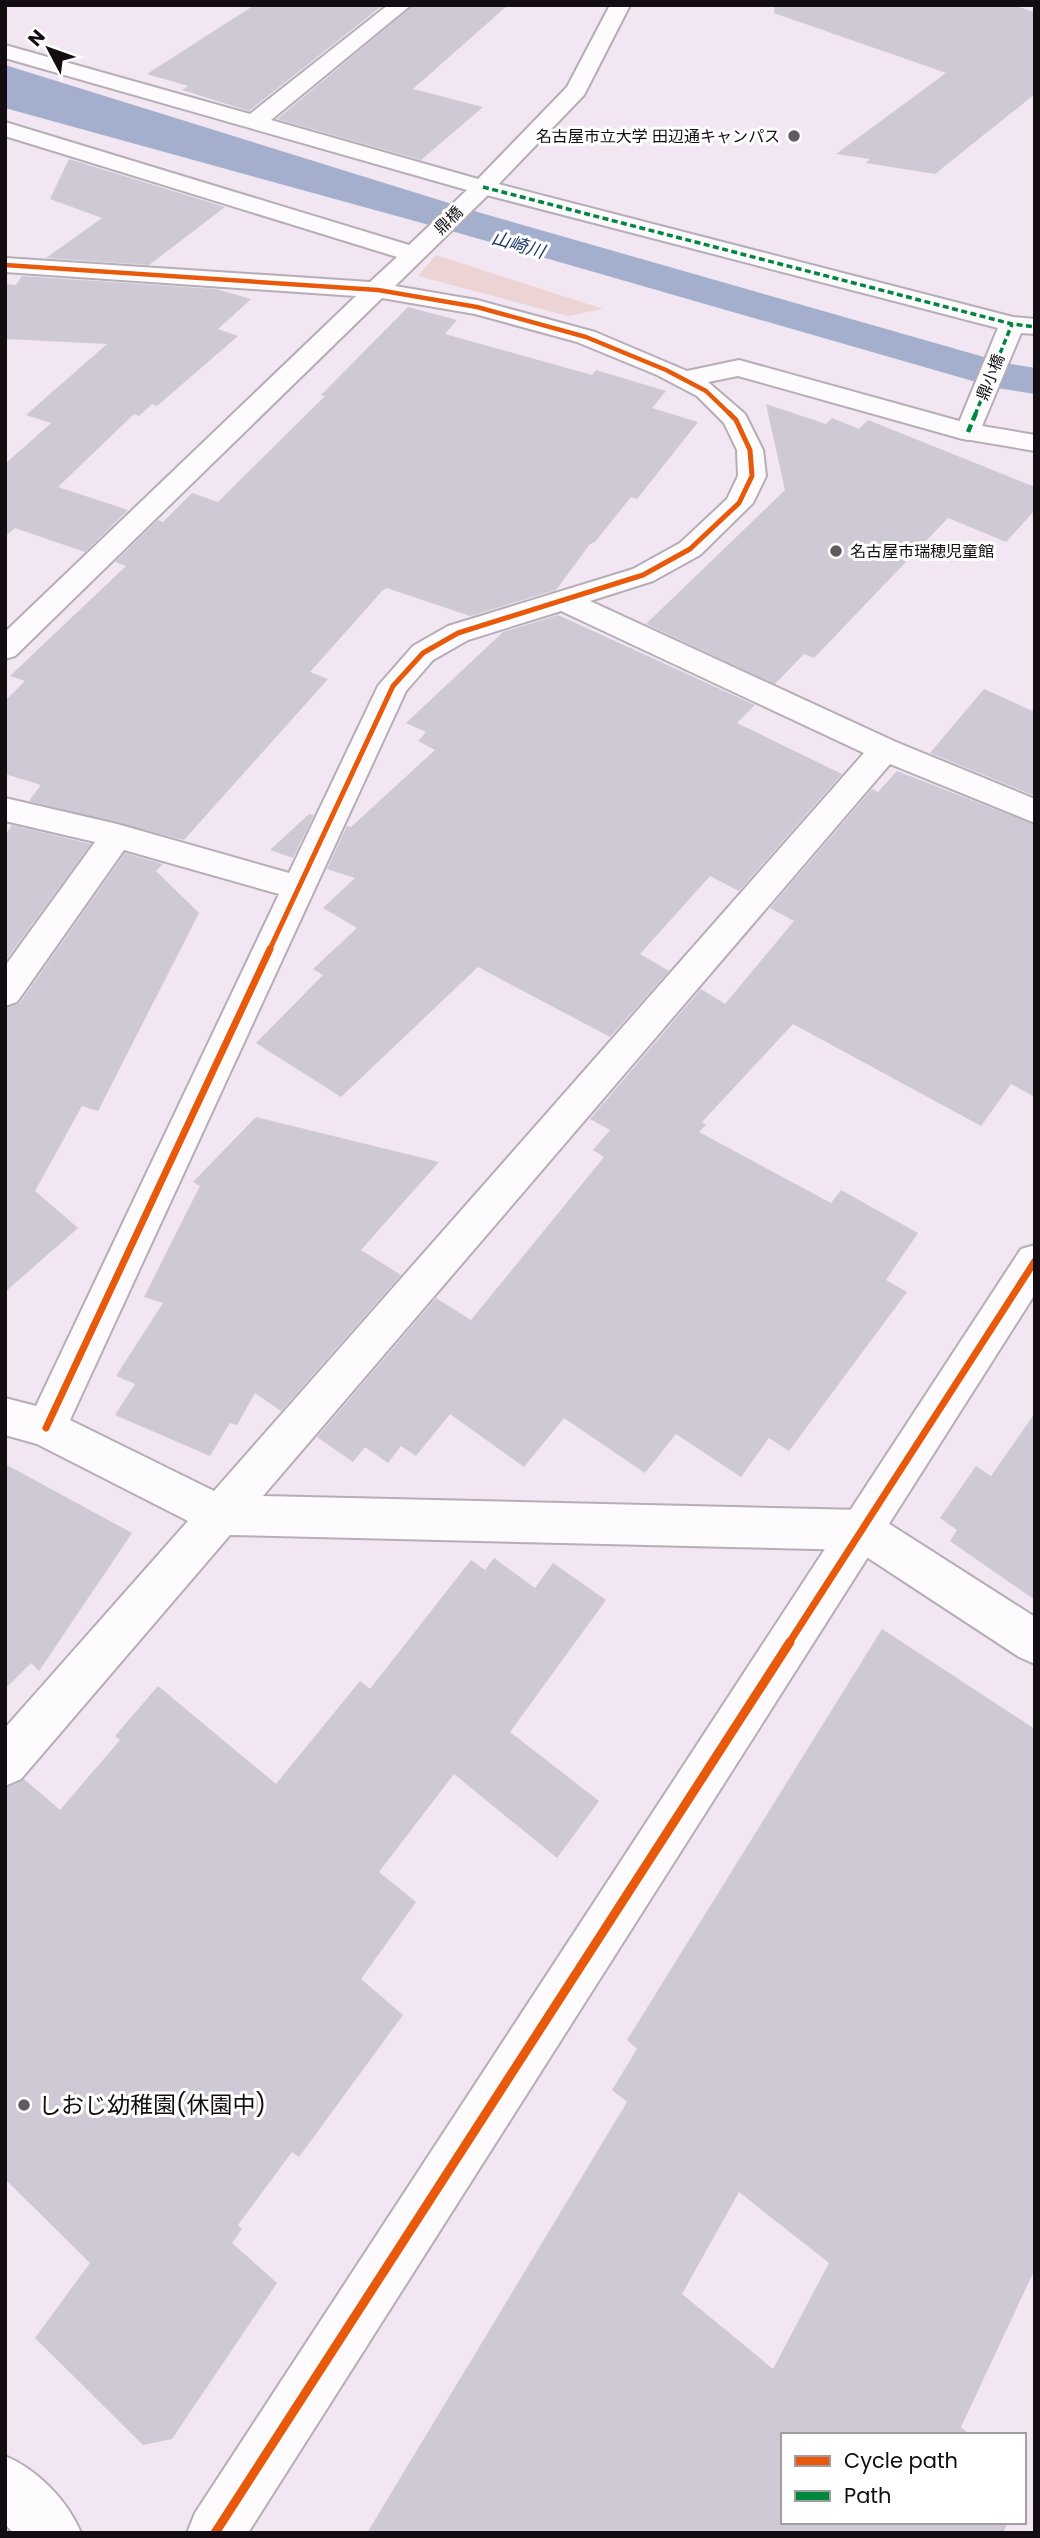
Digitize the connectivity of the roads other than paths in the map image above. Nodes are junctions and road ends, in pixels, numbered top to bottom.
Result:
1 (401, 5) edge
2 (620, 5) edge
3 (5, 51) edge
4 (254, 122) junction
5 (5, 129) edge
6 (480, 190) junction
7 (416, 251) junction
8 (5, 265) edge
9 (378, 290) junction
10 (1018, 328) edge
11 (684, 379) junction
12 (970, 427) junction
13 (1035, 443) edge
14 (565, 600) junction
15 (5, 649) edge
16 (884, 750) junction
17 (5, 809) edge
18 (1035, 812) edge
19 (117, 836) junction
20 (300, 888) junction
21 (5, 993) edge
22 (1035, 1261) edge
23 (5, 1416) edge
24 (46, 1429) junction
25 (219, 1516) junction
26 (862, 1530) junction
27 (1035, 1642) edge
28 (5, 1763) edge
29 (5, 2484) edge
30 (52, 2533) edge
31 (215, 2533) edge

1 - 4 street
2 - 6 street, 鼎橋
3 - 4 street
4 - 6 street
5 - 7 street
6 - 7 street, 鼎橋
6 - 10 street
7 - 9 street, 鼎橋
8 - 9 street
9 - 11 street
9 - 15 street, 鼎橋
10 - 12 street, 鼎小橋
11 - 12 street
11 - 14 street
12 - 13 street
14 - 16 street
14 - 20 street
16 - 18 street
16 - 25 street
17 - 19 street
19 - 20 street
19 - 21 street
20 - 24 street
22 - 26 street
23 - 24 street
24 - 25 street
25 - 26 street
25 - 28 street
26 - 27 street
26 - 31 street
29 - 30 street

